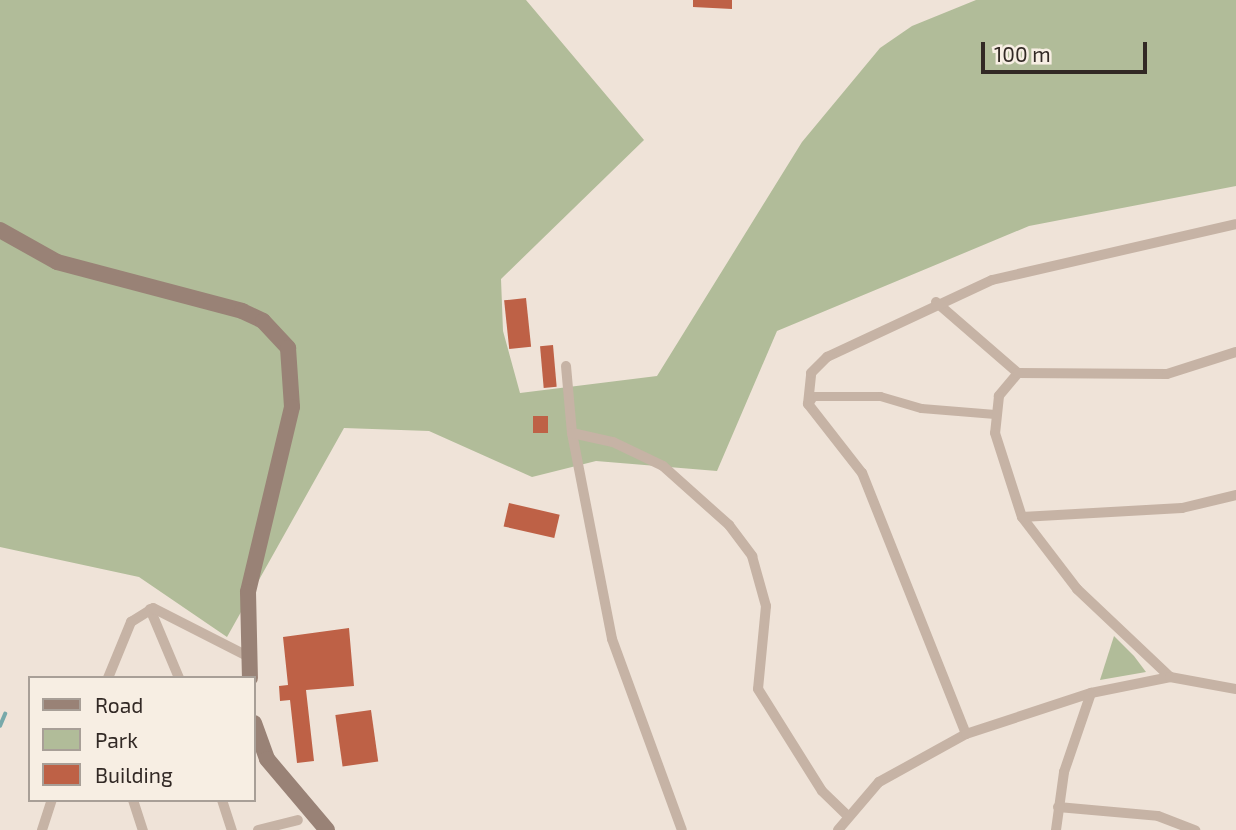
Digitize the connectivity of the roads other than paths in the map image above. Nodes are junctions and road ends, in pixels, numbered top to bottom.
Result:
1 (1236, 225) edge
2 (0, 230) edge
3 (936, 302) junction
4 (1236, 352) edge
5 (566, 366) dead end
6 (1018, 373) junction
7 (807, 399) junction
8 (995, 414) junction
9 (572, 433) junction
10 (1236, 495) edge
11 (1022, 517) junction
12 (150, 609) junction
13 (249, 657) junction
14 (1236, 674) edge
15 (109, 676) edge
16 (178, 676) edge
17 (250, 676) edge
18 (1170, 677) junction
19 (1234, 688) edge
20 (1091, 693) junction
21 (256, 729) edge
22 (966, 734) junction
23 (51, 802) edge
24 (134, 802) edge
25 (223, 802) edge
26 (1058, 807) junction
27 (847, 815) junction
28 (46, 817) junction
29 (298, 820) dead end
30 (42, 830) edge
31 (51, 830) edge
32 (143, 830) edge
33 (232, 830) edge
34 (258, 830) edge
35 (327, 830) edge
36 (682, 830) edge
37 (838, 830) edge
38 (1056, 830) edge
39 (1195, 830) edge

1 - 3 street
2 - 13 main road
3 - 6 street
3 - 7 street
4 - 6 street
5 - 9 street
6 - 8 street
7 - 8 street
7 - 22 street
8 - 11 street
9 - 27 street
9 - 36 street
10 - 11 street
11 - 18 street
12 - 13 street
12 - 15 street
12 - 16 street
13 - 17 main road
14 - 19 street
18 - 19 street
18 - 20 street
20 - 22 street
20 - 26 street
21 - 35 main road
22 - 27 street
23 - 28 street
24 - 32 street
25 - 33 street
26 - 38 street
26 - 39 street
27 - 37 street
28 - 30 street
28 - 31 street
29 - 34 street

